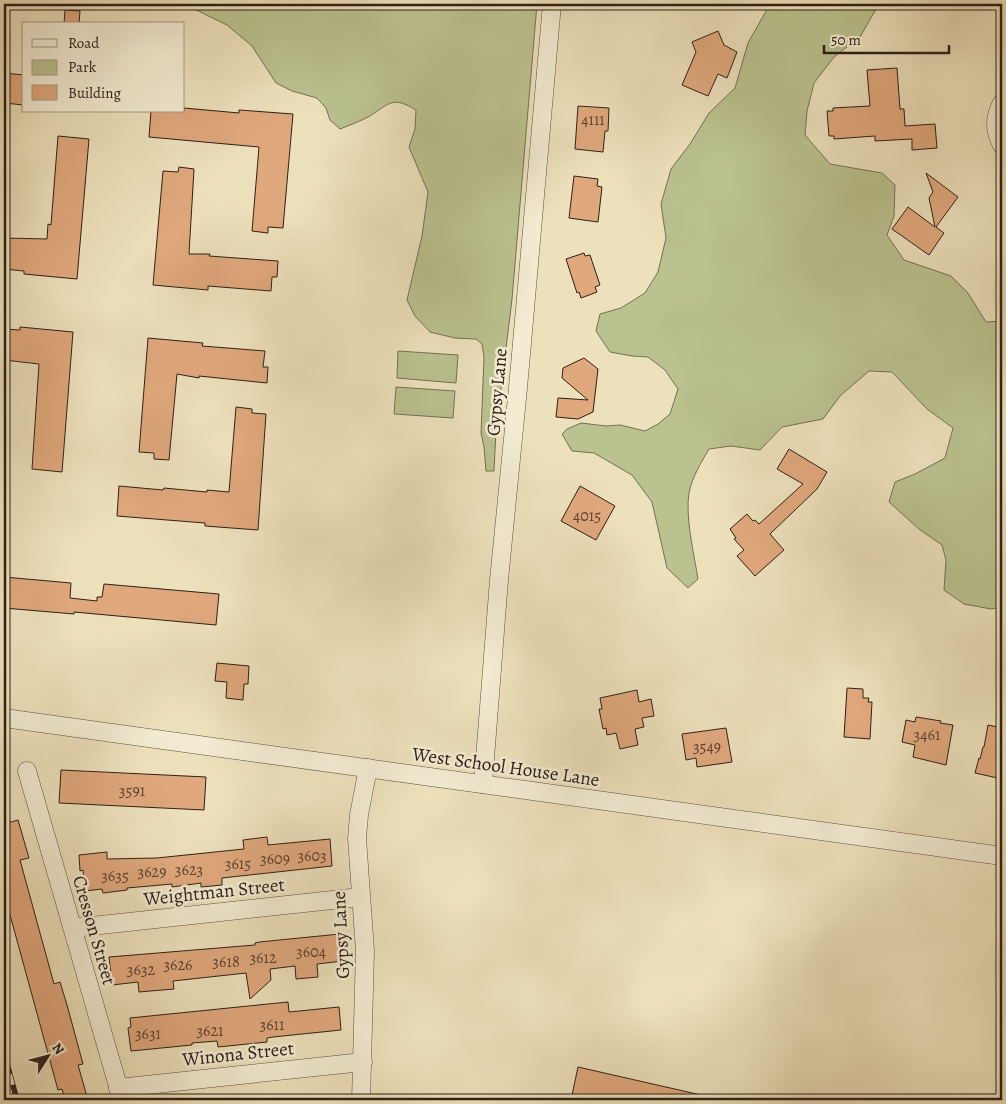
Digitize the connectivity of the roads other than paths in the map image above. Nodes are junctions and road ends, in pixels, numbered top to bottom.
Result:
1 (552, 4) edge
2 (1002, 104) edge
3 (1002, 145) edge
4 (4, 718) edge
5 (368, 768) junction
6 (28, 771) dead end
7 (483, 784) junction
8 (1002, 856) edge
9 (360, 897) junction
10 (73, 928) junction
11 (363, 1062) junction
12 (120, 1094) edge
13 (362, 1100) edge

1 - 7 street, Gypsy Lane
2 - 3 street
4 - 5 street, West School House Lane
5 - 7 street, West School House Lane
5 - 9 street, Gypsy Lane
6 - 10 street, Cresson Street
7 - 8 street, West School House Lane
9 - 10 street, Weightman Street
9 - 11 street, Gypsy Lane
10 - 12 street, Cresson Street
11 - 12 street, Winona Street
11 - 13 street, Gypsy Lane

